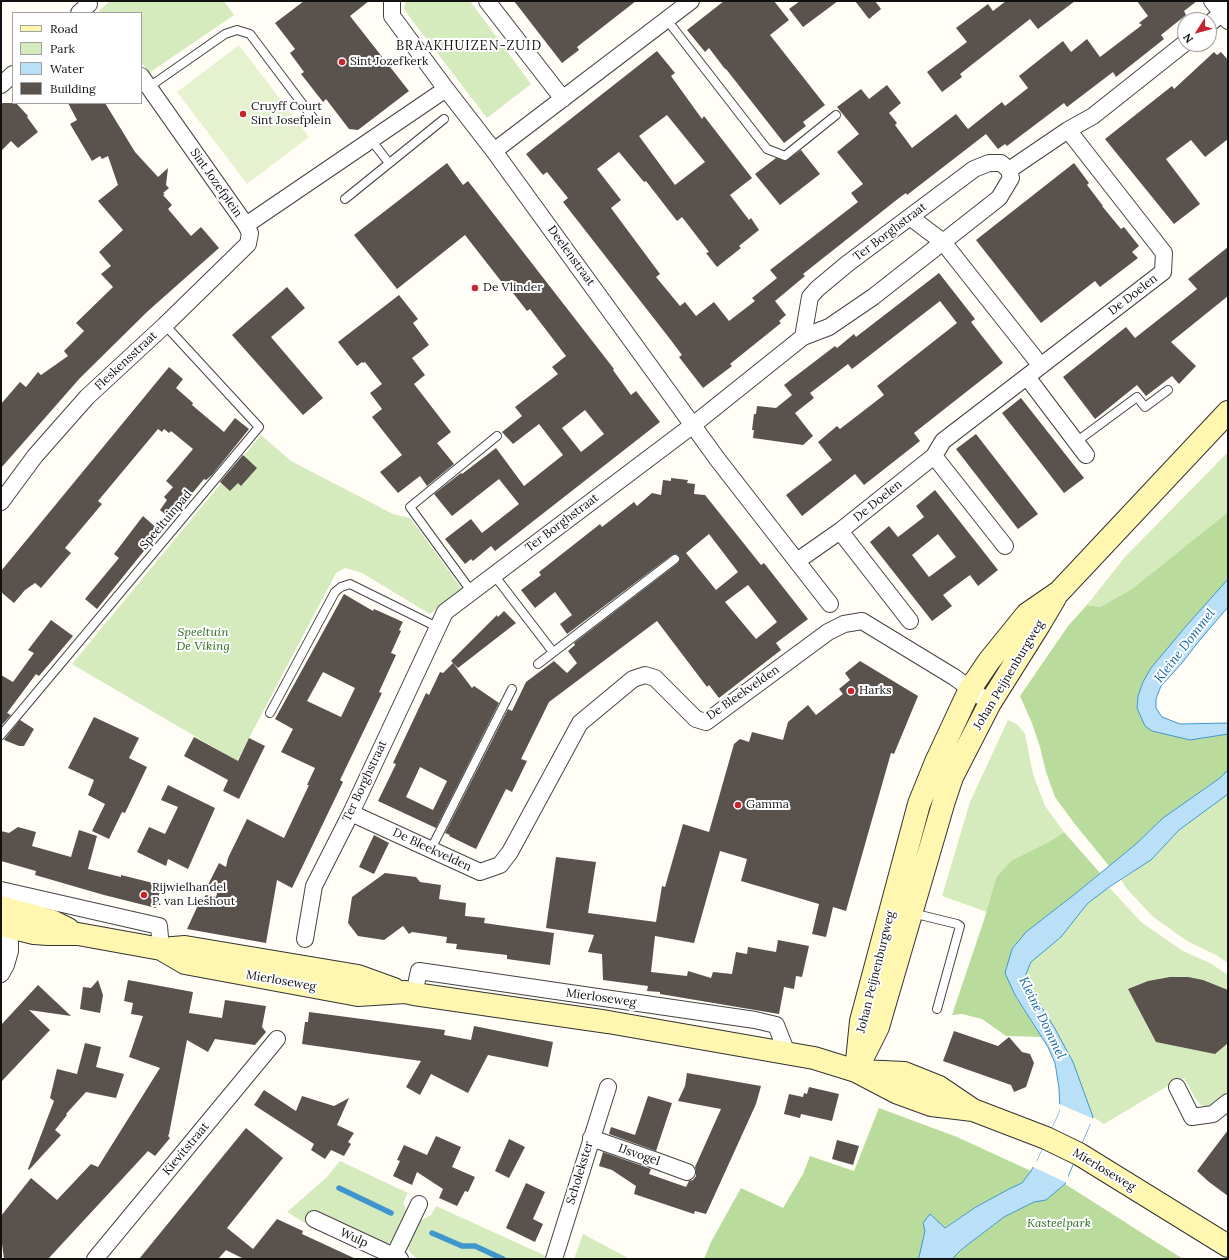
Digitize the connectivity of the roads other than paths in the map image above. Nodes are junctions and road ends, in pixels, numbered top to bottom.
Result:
1 (392, 1) edge
2 (487, 1) edge
3 (691, 1) edge
4 (1212, 1) edge
5 (1226, 14) edge
6 (1217, 19) edge
7 (667, 20) junction
8 (1177, 49) edge
9 (12, 75) edge
10 (145, 81) edge
11 (1, 85) edge
12 (446, 89) junction
13 (563, 99) junction
14 (836, 115) dead end
15 (313, 118) dead end
16 (444, 119) dead end
17 (1068, 130) junction
18 (371, 140) junction
19 (494, 152) junction
20 (389, 163) junction
21 (1009, 170) junction
22 (345, 199) dead end
23 (910, 217) junction
24 (246, 225) junction
25 (943, 242) junction
26 (165, 325) junction
27 (803, 337) junction
28 (1041, 366) junction
29 (1027, 377) junction
30 (1168, 390) dead end
31 (1228, 412) edge
32 (693, 425) junction
33 (497, 436) dead end
34 (1076, 442) junction
35 (1086, 455) dead end
36 (934, 456) junction
37 (1, 502) edge
38 (840, 531) junction
39 (1005, 546) dead end
40 (675, 559) dead end
41 (797, 561) junction
42 (494, 575) junction
43 (472, 591) junction
44 (1059, 592) junction
45 (830, 604) dead end
46 (910, 621) dead end
47 (437, 627) junction
48 (553, 652) junction
49 (538, 664) dead end
50 (512, 689) dead end
51 (970, 689) junction
52 (990, 703) junction
53 (270, 713) dead end
54 (1, 735) edge
55 (351, 812) junction
56 (431, 849) junction
57 (1, 890) edge
58 (1, 907) edge
59 (911, 913) junction
60 (4, 921) edge
61 (78, 934) junction
62 (305, 939) dead end
63 (161, 949) junction
64 (1, 974) edge
65 (937, 1009) dead end
66 (277, 1039) dead end
67 (856, 1071) junction
68 (608, 1087) dead end
69 (1176, 1087) dead end
70 (1228, 1102) edge
71 (591, 1138) junction
72 (687, 1172) dead end
73 (419, 1204) dead end
74 (314, 1219) dead end
75 (1228, 1246) edge
76 (397, 1258) edge
77 (94, 1259) edge
78 (554, 1259) edge

1 - 12 street
2 - 13 street
3 - 7 street
4 - 5 street
5 - 6 street
7 - 13 street
7 - 14 lane
8 - 17 street
9 - 11 street
10 - 15 lane
10 - 24 street, Sint Jozefplein
12 - 18 street, Sint Jozefplein
12 - 19 street, Deelenstraat
13 - 19 street
16 - 20 lane
17 - 21 street
17 - 28 street, De Doelen
18 - 20 lane
18 - 24 street, Sint Jozefplein
19 - 32 street, Deelenstraat
20 - 22 lane
21 - 23 street, Ter Borghstraat
21 - 25 street, Ter Borghstraat
23 - 25 street
23 - 27 street, Ter Borghstraat
24 - 26 street, Fleskensstraat
25 - 27 street, Ter Borghstraat
25 - 28 street
26 - 37 street, Fleskensstraat
26 - 54 lane, Speeltuinpad
27 - 32 street, Ter Borghstraat
28 - 29 street, De Doelen
29 - 34 street
29 - 36 street, De Doelen
30 - 34 lane
31 - 44 main road, Johan Peijnenburgweg
32 - 41 street
32 - 42 street, Ter Borghstraat
33 - 43 lane
34 - 35 street
36 - 38 street, De Doelen
36 - 39 street
38 - 41 street, De Doelen
38 - 46 street
40 - 48 lane
41 - 45 street
42 - 43 street, Ter Borghstraat
42 - 48 lane
43 - 47 street, Ter Borghstraat
44 - 51 main road, Johan Peijnenburgweg
44 - 52 main road, Johan Peijnenburgweg
47 - 53 lane
47 - 55 street, Ter Borghstraat
48 - 49 lane
50 - 56 lane
51 - 52 street, De Bleekvelden
51 - 56 street, De Bleekvelden
51 - 67 main road, Johan Peijnenburgweg
52 - 59 main road, Johan Peijnenburgweg
55 - 56 street, De Bleekvelden
55 - 62 street, Ter Borghstraat
57 - 63 street
58 - 61 main road, Mierloseweg
59 - 65 lane
59 - 67 main road, Johan Peijnenburgweg
60 - 61 main road, Mierloseweg
60 - 64 street
61 - 63 main road, Mierloseweg
63 - 67 main road, Mierloseweg
66 - 77 street, Kievitstraat
67 - 75 main road, Mierloseweg
68 - 71 street, Scholekster
69 - 70 street
71 - 72 street, IJsvogel
71 - 78 street, Scholekster
73 - 76 street, Wulp
74 - 76 street, Wulp

